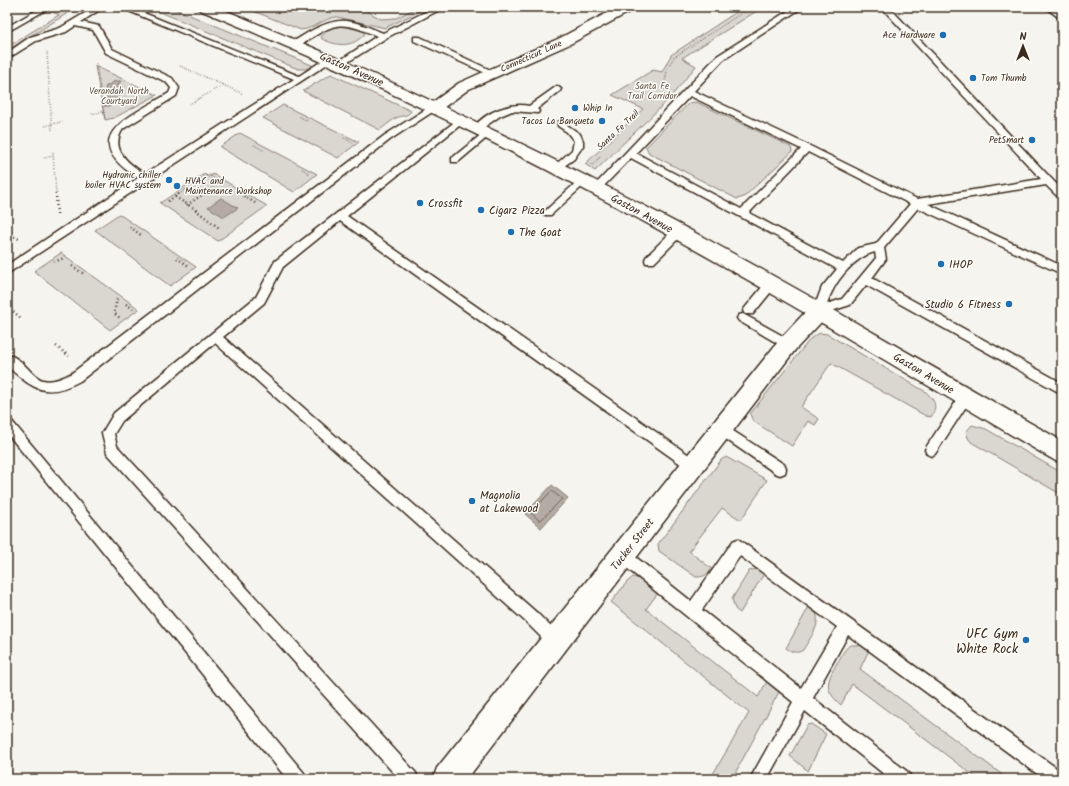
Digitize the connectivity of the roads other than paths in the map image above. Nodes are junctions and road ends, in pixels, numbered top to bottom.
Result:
1 (100, 7) edge
2 (123, 7) edge
3 (205, 7) edge
4 (441, 7) edge
5 (628, 7) edge
6 (798, 7) edge
7 (884, 7) edge
8 (1049, 7) edge
9 (45, 8) edge
10 (1062, 18) edge
11 (74, 23) junction
12 (7, 30) edge
13 (383, 36) junction
14 (417, 39) dead end
15 (295, 44) junction
16 (7, 57) edge
17 (336, 61) junction
18 (493, 73) junction
19 (300, 79) junction
20 (557, 89) dead end
21 (689, 92) junction
22 (434, 106) junction
23 (561, 124) dead end
24 (475, 127) junction
25 (807, 148) junction
26 (629, 153) junction
27 (455, 160) dead end
28 (557, 168) junction
29 (146, 178) junction
30 (1048, 181) junction
31 (590, 185) junction
32 (1062, 196) edge
33 (916, 203) junction
34 (548, 213) dead end
35 (742, 214) junction
36 (340, 216) junction
37 (677, 233) junction
38 (879, 247) junction
39 (650, 260) dead end
40 (844, 268) junction
41 (7, 270) edge
42 (1062, 270) edge
43 (865, 279) junction
44 (772, 284) junction
45 (819, 311) junction
46 (215, 336) junction
47 (788, 344) junction
48 (7, 359) edge
49 (1062, 389) edge
50 (965, 398) junction
51 (7, 424) edge
52 (722, 429) junction
53 (931, 450) dead end
54 (1062, 453) edge
55 (694, 466) junction
56 (780, 470) dead end
57 (623, 556) junction
58 (692, 612) junction
59 (846, 625) junction
60 (556, 642) junction
61 (802, 699) junction
62 (298, 779) edge
63 (410, 779) edge
64 (448, 779) edge
65 (758, 779) edge
66 (903, 779) edge
67 (1058, 779) edge

1 - 11 lane
2 - 19 lane
3 - 15 street, Gaston Avenue
4 - 13 lane
5 - 18 street, Connecticut Lane
6 - 21 lane
7 - 30 lane
8 - 10 lane
9 - 12 lane
11 - 16 lane
11 - 29 lane
13 - 15 lane
13 - 17 lane
14 - 18 lane
15 - 17 street, Gaston Avenue
17 - 19 lane
17 - 22 street, Gaston Avenue
18 - 22 street, Connecticut Lane
19 - 29 lane
20 - 24 lane
21 - 25 lane
21 - 26 lane
22 - 24 street, Gaston Avenue
22 - 48 lane
23 - 28 lane
24 - 27 lane
24 - 28 street, Gaston Avenue
24 - 36 lane
25 - 33 lane
25 - 35 lane
26 - 31 lane
26 - 35 lane
28 - 31 street, Gaston Avenue
29 - 41 lane
30 - 32 lane
30 - 33 lane
31 - 34 lane
31 - 37 street, Gaston Avenue
33 - 38 lane
33 - 42 lane
35 - 40 lane
36 - 46 lane
36 - 55 lane
37 - 39 lane
37 - 44 street, Gaston Avenue
38 - 40 lane
38 - 43 lane
40 - 45 lane
43 - 45 lane
43 - 49 lane
44 - 45 street, Gaston Avenue
44 - 47 lane
45 - 47 street, Tucker Street
45 - 50 street, Gaston Avenue
46 - 60 lane
46 - 63 lane
47 - 52 street, Tucker Street
50 - 53 lane
50 - 54 street, Gaston Avenue
51 - 62 lane
52 - 55 street, Tucker Street
52 - 56 lane
55 - 57 street, Tucker Street
57 - 58 lane
57 - 60 street, Tucker Street
58 - 59 lane
58 - 61 lane
59 - 61 lane
59 - 67 lane
60 - 64 street, Tucker Street
61 - 65 lane
61 - 66 lane

